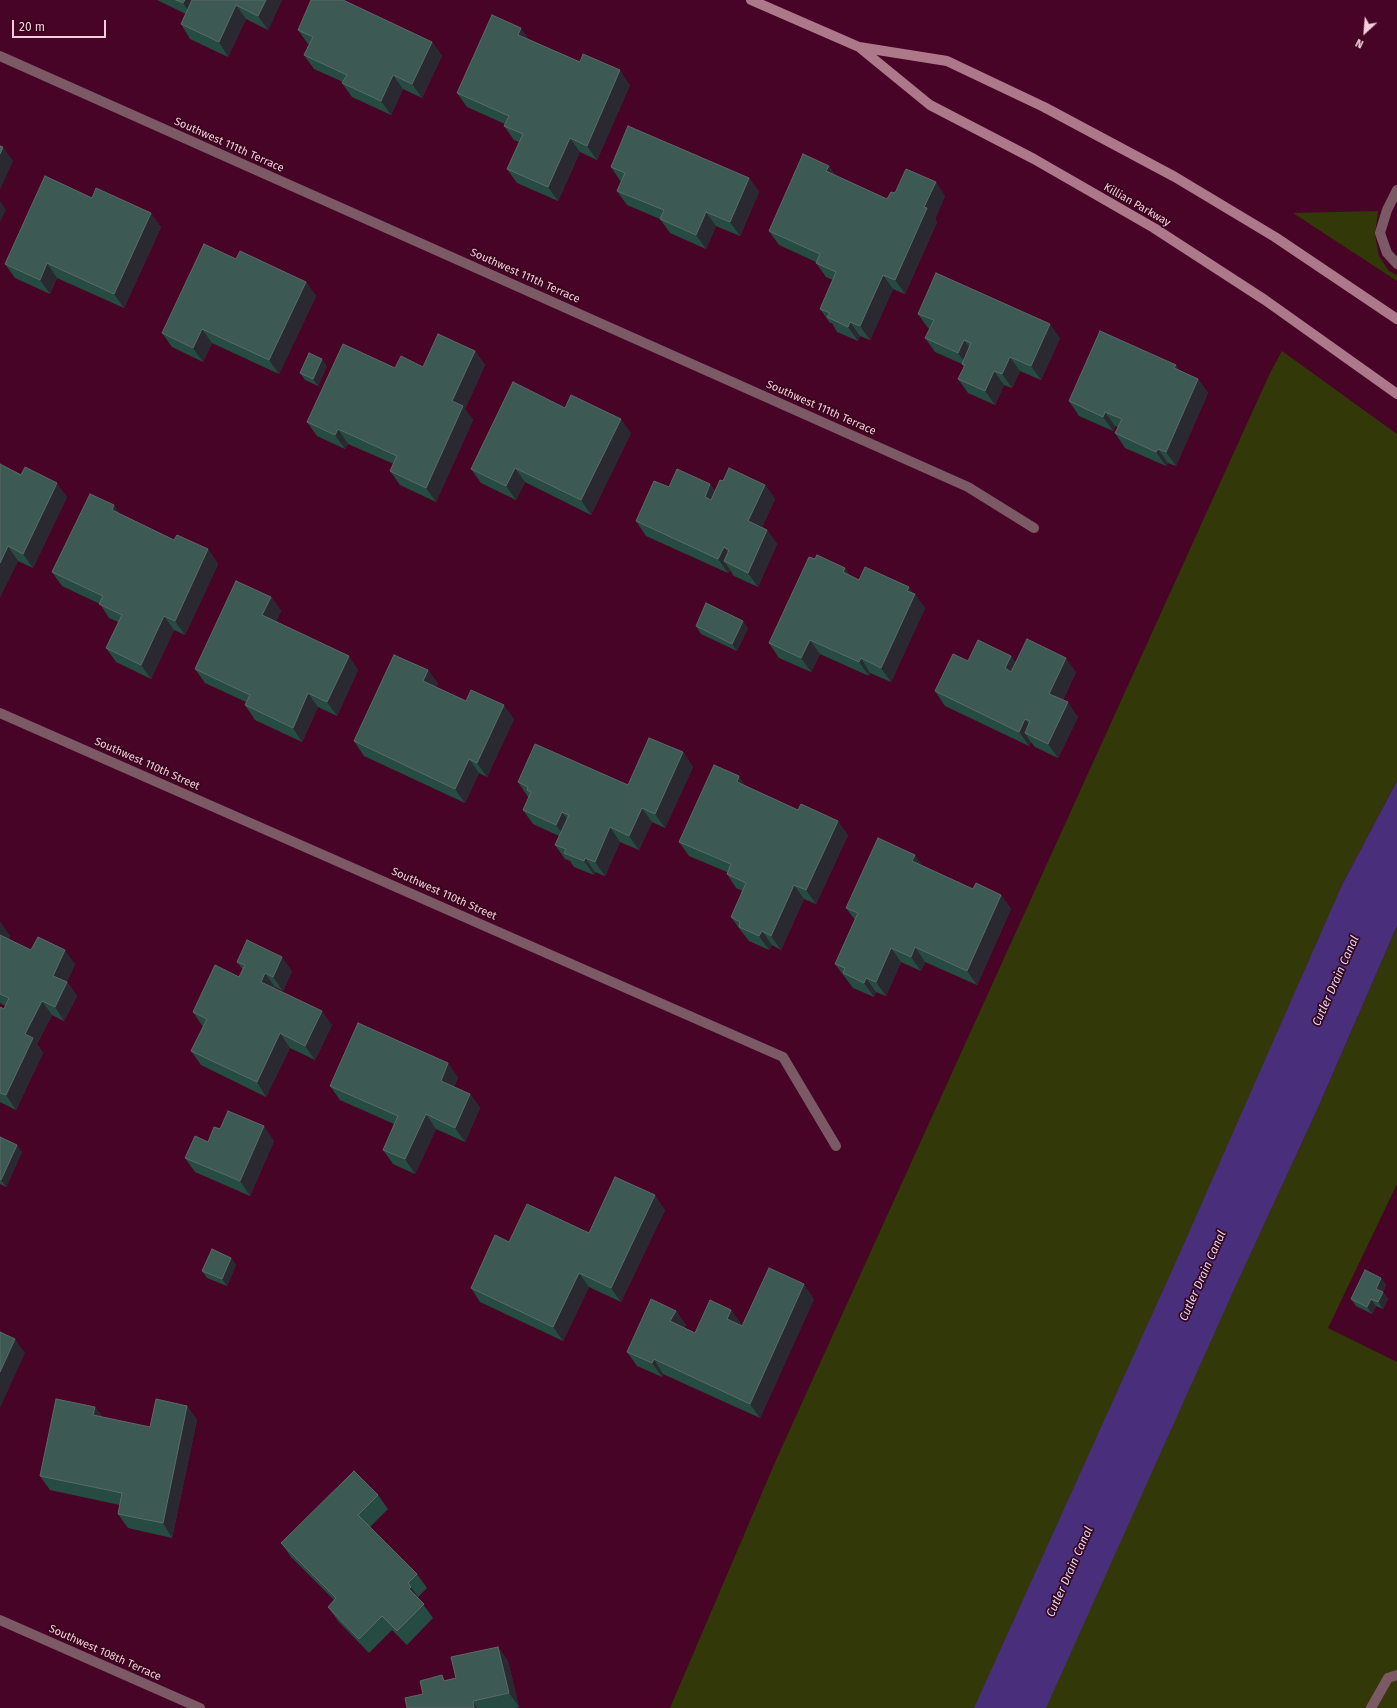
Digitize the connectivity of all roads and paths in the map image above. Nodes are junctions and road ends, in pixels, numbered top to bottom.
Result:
1 (751, 0) edge
2 (859, 47) junction
3 (0, 56) edge
4 (1397, 190) edge
5 (1397, 264) edge
6 (1397, 319) edge
7 (1397, 394) edge
8 (1034, 528) dead end
9 (0, 713) edge
10 (836, 1146) dead end
11 (0, 1620) edge
12 (1397, 1675) edge
13 (200, 1708) edge
14 (1371, 1708) edge

1 - 2 main road, Killian Parkway
2 - 6 main road, Killian Parkway
2 - 7 main road, Killian Parkway
3 - 8 street, Southwest 111th Terrace
4 - 5 street
9 - 10 street, Southwest 110th Street
11 - 13 street, Southwest 108th Terrace
12 - 14 street

